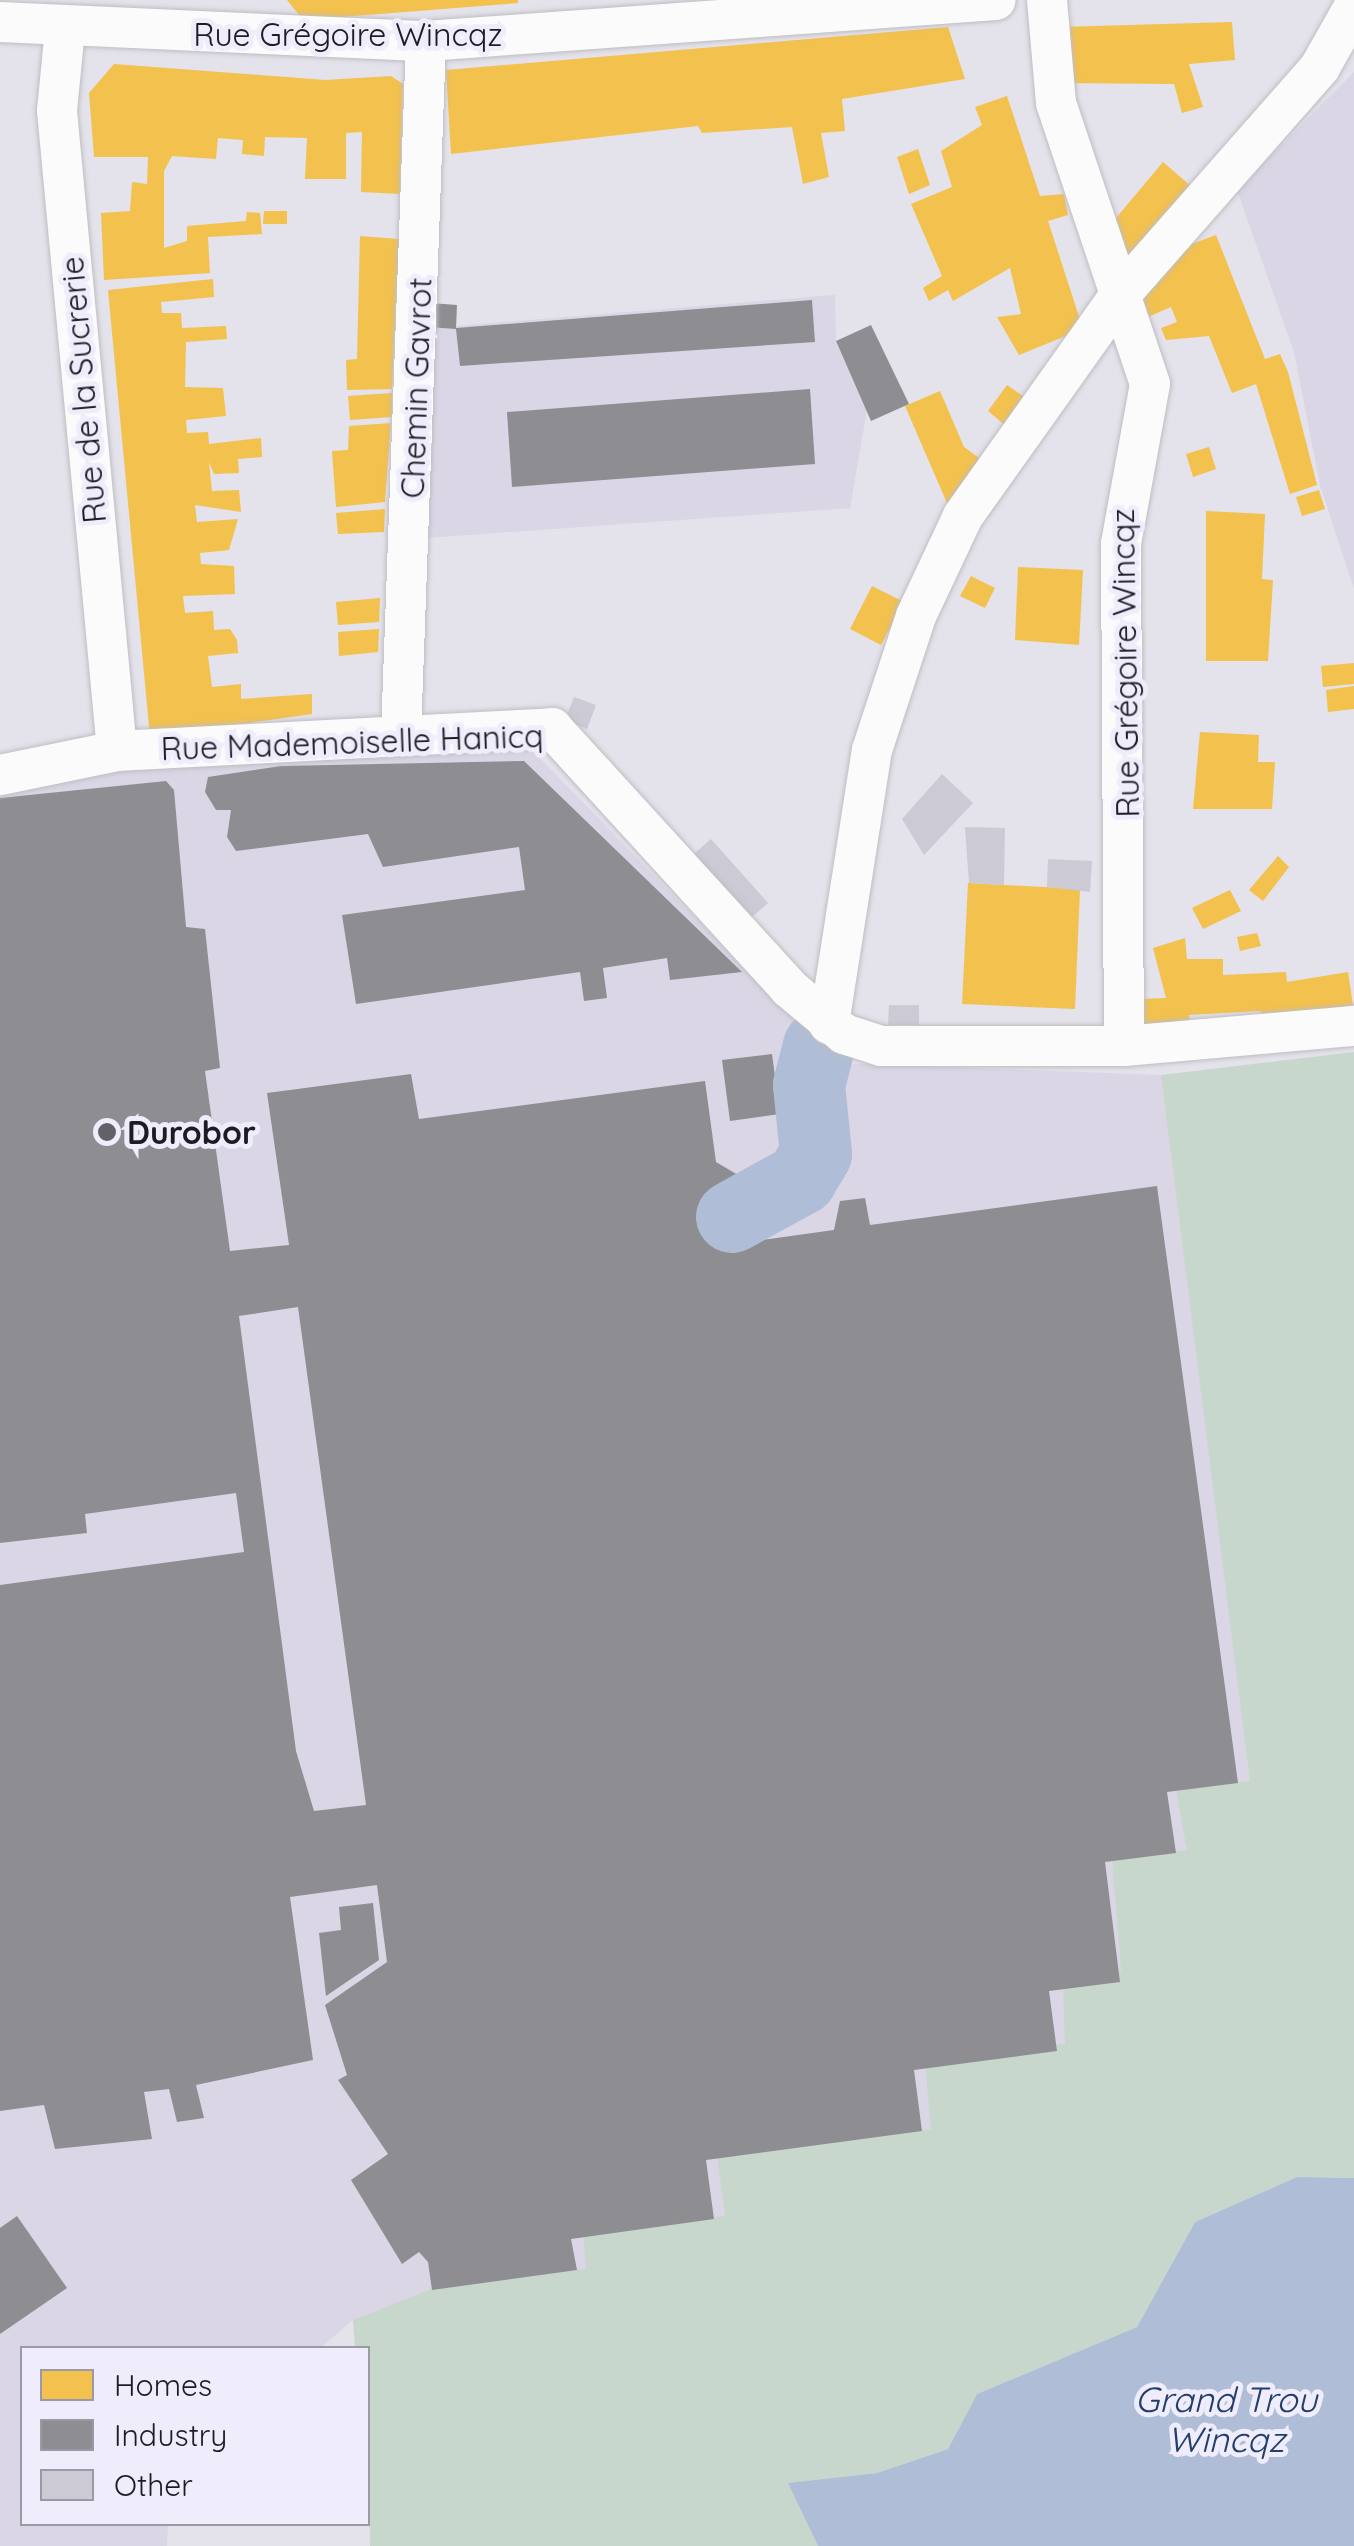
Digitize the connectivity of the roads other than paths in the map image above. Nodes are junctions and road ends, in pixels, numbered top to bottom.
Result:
1 (996, 0) edge
2 (1048, 0) edge
3 (1354, 8) edge
4 (245, 18) edge
5 (0, 22) edge
6 (64, 29) junction
7 (426, 41) junction
8 (1120, 294) junction
9 (401, 735) junction
10 (117, 751) junction
11 (0, 775) edge
12 (830, 1024) junction
13 (1354, 1026) edge
14 (1124, 1046) junction

1 - 7 street, Rue Grégoire Wincqz
2 - 8 street, Rue Grégoire Wincqz
3 - 8 street
4 - 6 street, Rue Grégoire Wincqz
4 - 7 street, Rue Grégoire Wincqz
5 - 6 street, Rue Grégoire Wincqz
6 - 10 street, Rue de la Sucrerie
7 - 9 street, Chemin Gavrot
8 - 12 street
8 - 14 street, Rue Grégoire Wincqz
9 - 10 street, Rue Mademoiselle Hanicq
9 - 12 street, Rue Mademoiselle Hanicq
10 - 11 street, Rue Mademoiselle Hanicq
12 - 14 street, Rue Mademoiselle Hanicq
13 - 14 street, Rue Mademoiselle Hanicq

